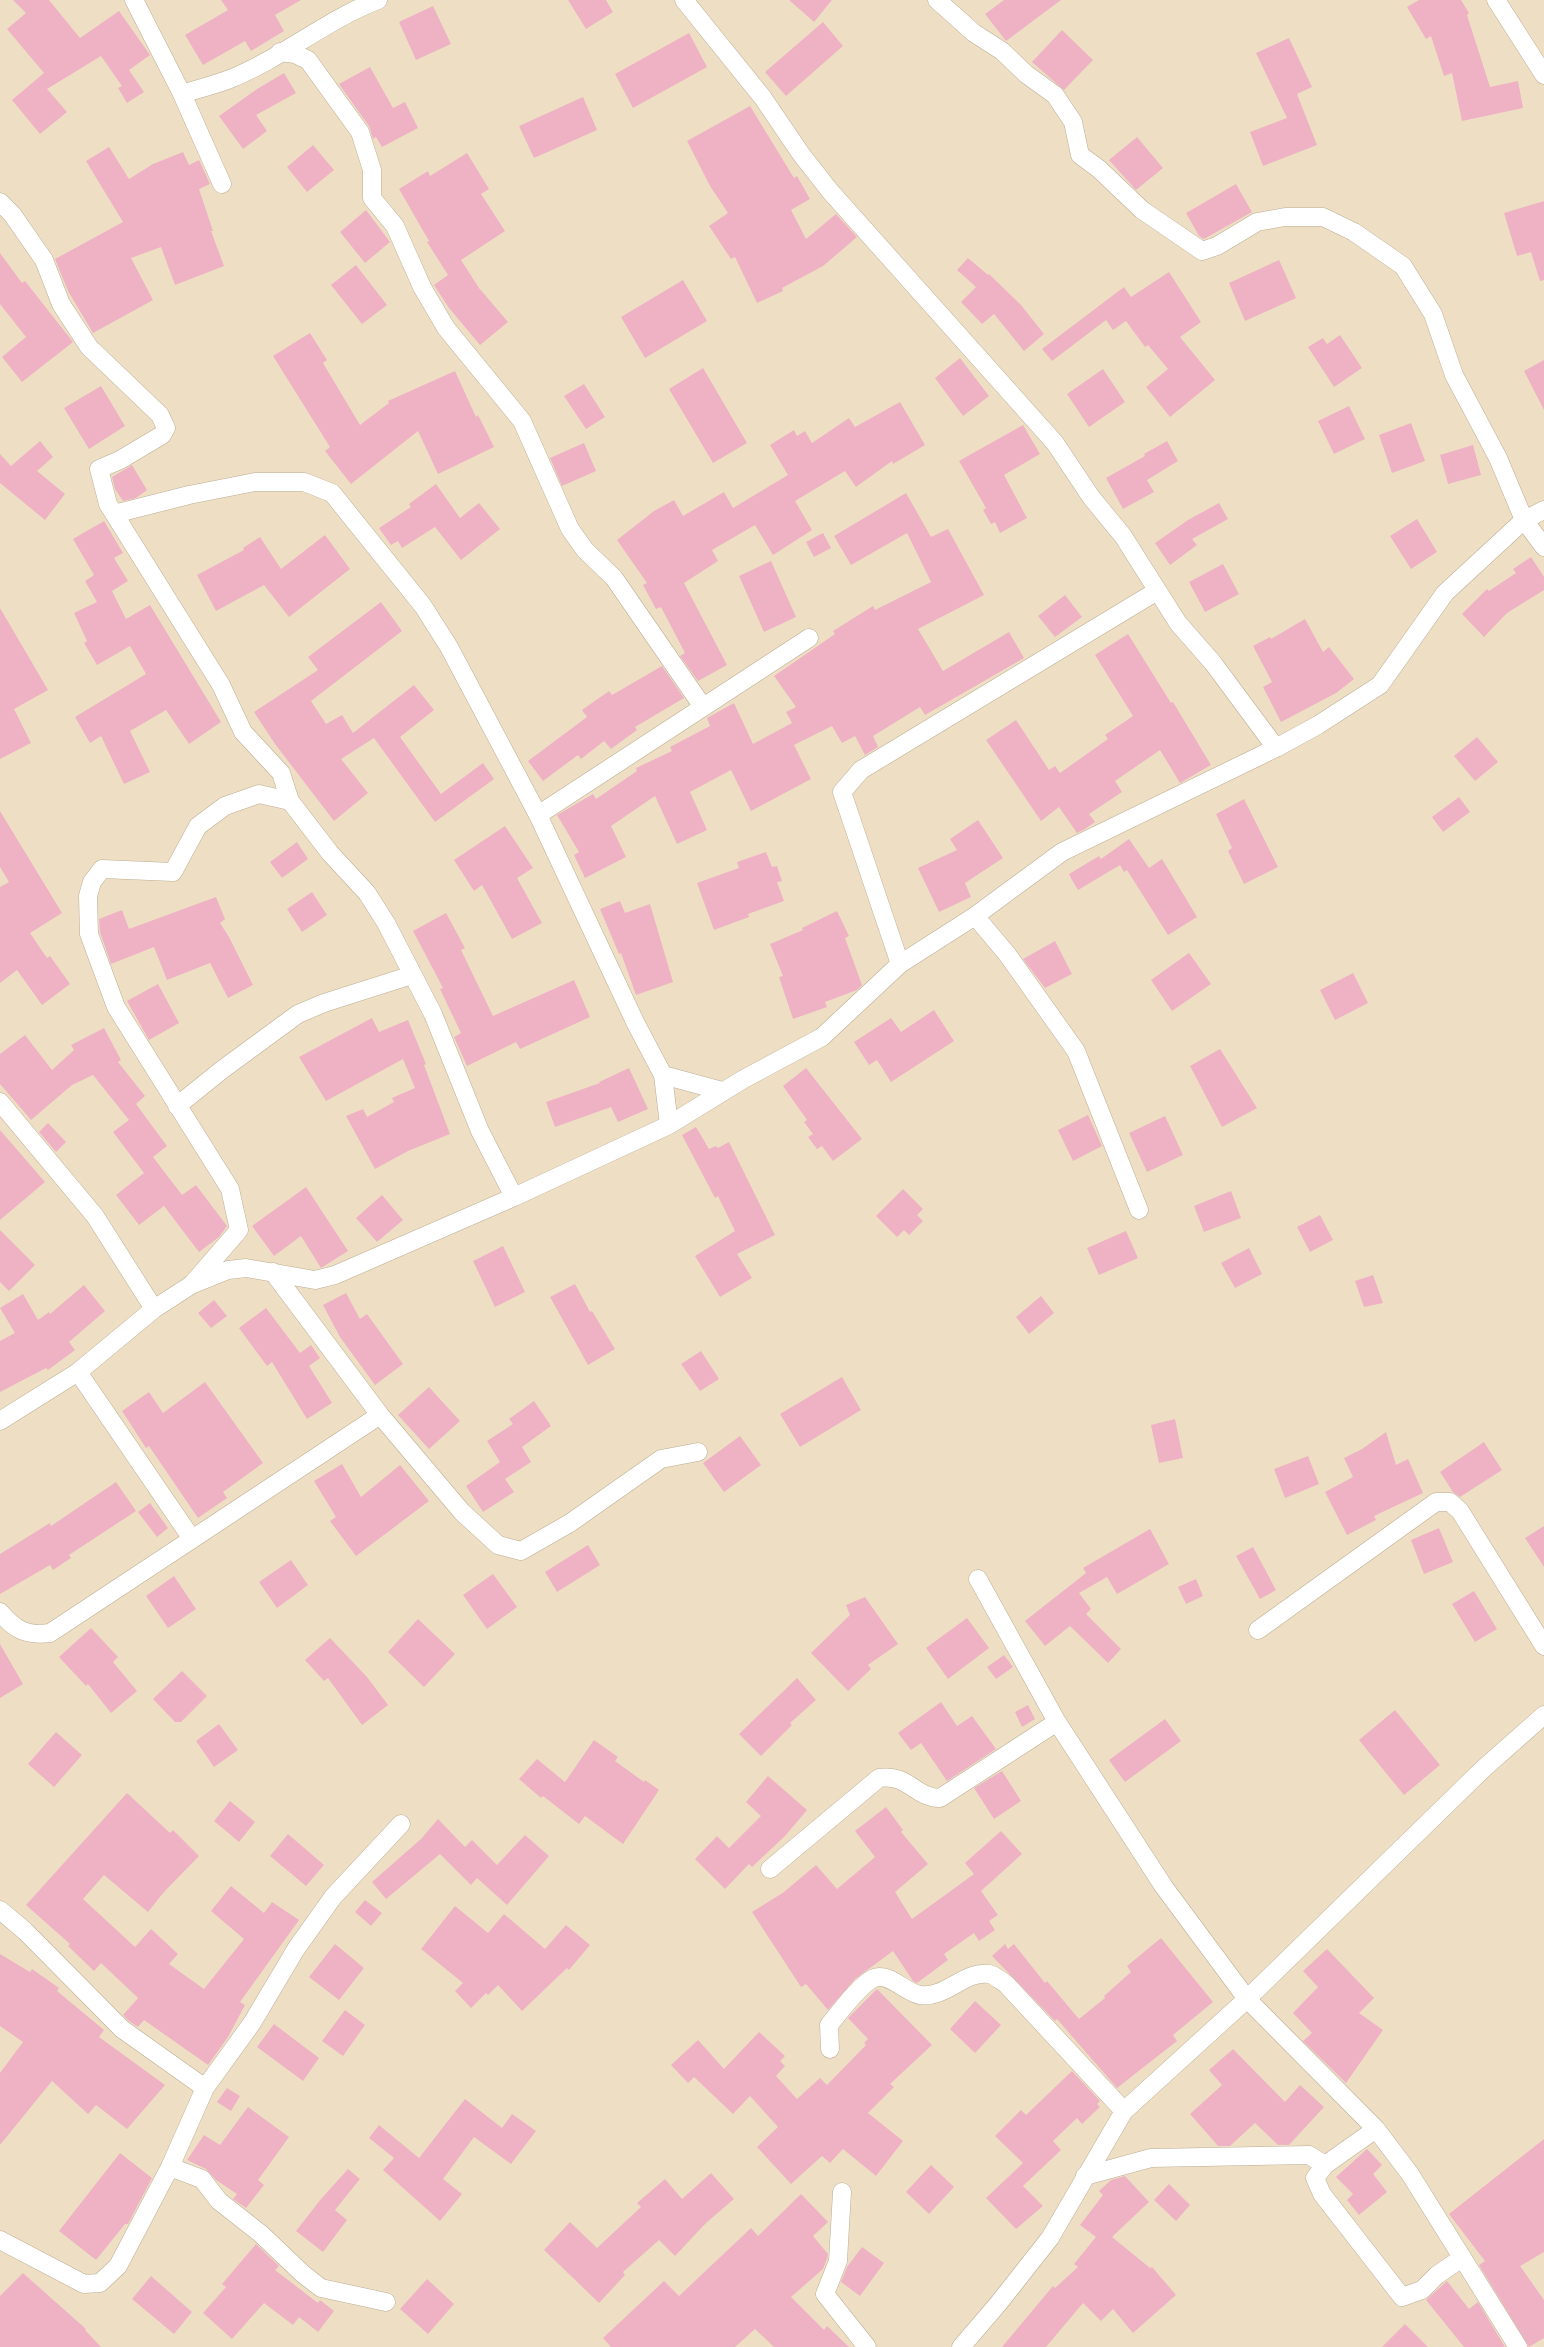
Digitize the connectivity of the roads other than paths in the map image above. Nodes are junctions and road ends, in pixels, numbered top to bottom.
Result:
1 (134, 0) edge
2 (378, 0) edge
3 (684, 0) edge
4 (937, 0) edge
5 (1496, 0) edge
6 (280, 52) junction
7 (1544, 75) edge
8 (182, 94) junction
9 (222, 184) dead end
10 (0, 202) edge
11 (1544, 510) edge
12 (114, 514) junction
13 (1524, 520) junction
14 (1544, 548) edge
15 (1157, 591) junction
16 (808, 638) dead end
17 (703, 707) junction
18 (1276, 748) junction
19 (290, 801) junction
20 (538, 814) junction
21 (975, 916) junction
22 (900, 964) junction
23 (412, 975) junction
24 (663, 1075) junction
25 (722, 1091) junction
26 (0, 1102) edge
27 (178, 1106) junction
28 (669, 1125) junction
29 (514, 1197) junction
30 (1139, 1210) dead end
31 (273, 1272) junction
32 (191, 1285) junction
33 (154, 1309) junction
34 (78, 1372) junction
35 (380, 1415) junction
36 (0, 1421) edge
37 (698, 1452) dead end
38 (192, 1539) junction
39 (978, 1579) dead end
40 (0, 1612) edge
41 (1258, 1630) dead end
42 (1544, 1646) edge
43 (1544, 1716) edge
44 (1058, 1722) junction
45 (401, 1824) dead end
46 (770, 1869) dead end
47 (0, 1910) edge
48 (1247, 1999) junction
49 (830, 2050) dead end
50 (205, 2088) junction
51 (1124, 2111) junction
52 (1376, 2129) junction
53 (1325, 2165) junction
54 (170, 2167) junction
55 (1085, 2176) junction
56 (842, 2192) dead end
57 (0, 2240) edge
58 (1462, 2258) junction
59 (386, 2302) dead end
60 (867, 2347) edge
61 (961, 2347) edge
62 (1518, 2347) edge

1 - 8 street
2 - 6 street
3 - 15 street
4 - 13 street
5 - 7 street
6 - 8 street
6 - 17 street
8 - 9 street
10 - 12 street
11 - 13 street
12 - 19 street
12 - 20 street
13 - 14 street
13 - 18 street
15 - 18 street
15 - 22 street
16 - 17 street
17 - 20 street
18 - 21 street
19 - 23 street
19 - 27 street
20 - 24 street
21 - 22 street
21 - 30 street
22 - 25 street
23 - 27 street
23 - 29 street
24 - 25 street
24 - 28 street
25 - 28 street
26 - 33 street
27 - 32 street
28 - 29 street
29 - 31 street
31 - 32 street
31 - 35 street
32 - 33 street
33 - 34 street
34 - 36 street
34 - 38 street
35 - 37 street
35 - 38 street
38 - 40 street
39 - 44 street
41 - 42 street
43 - 48 street
44 - 46 street
44 - 48 street
45 - 50 street
47 - 50 street
48 - 51 street
48 - 52 street
49 - 51 street
50 - 54 street
51 - 55 street
52 - 53 street
52 - 58 street
53 - 55 street
53 - 58 street
54 - 57 street
54 - 59 street
55 - 61 street
56 - 60 street
58 - 62 street

